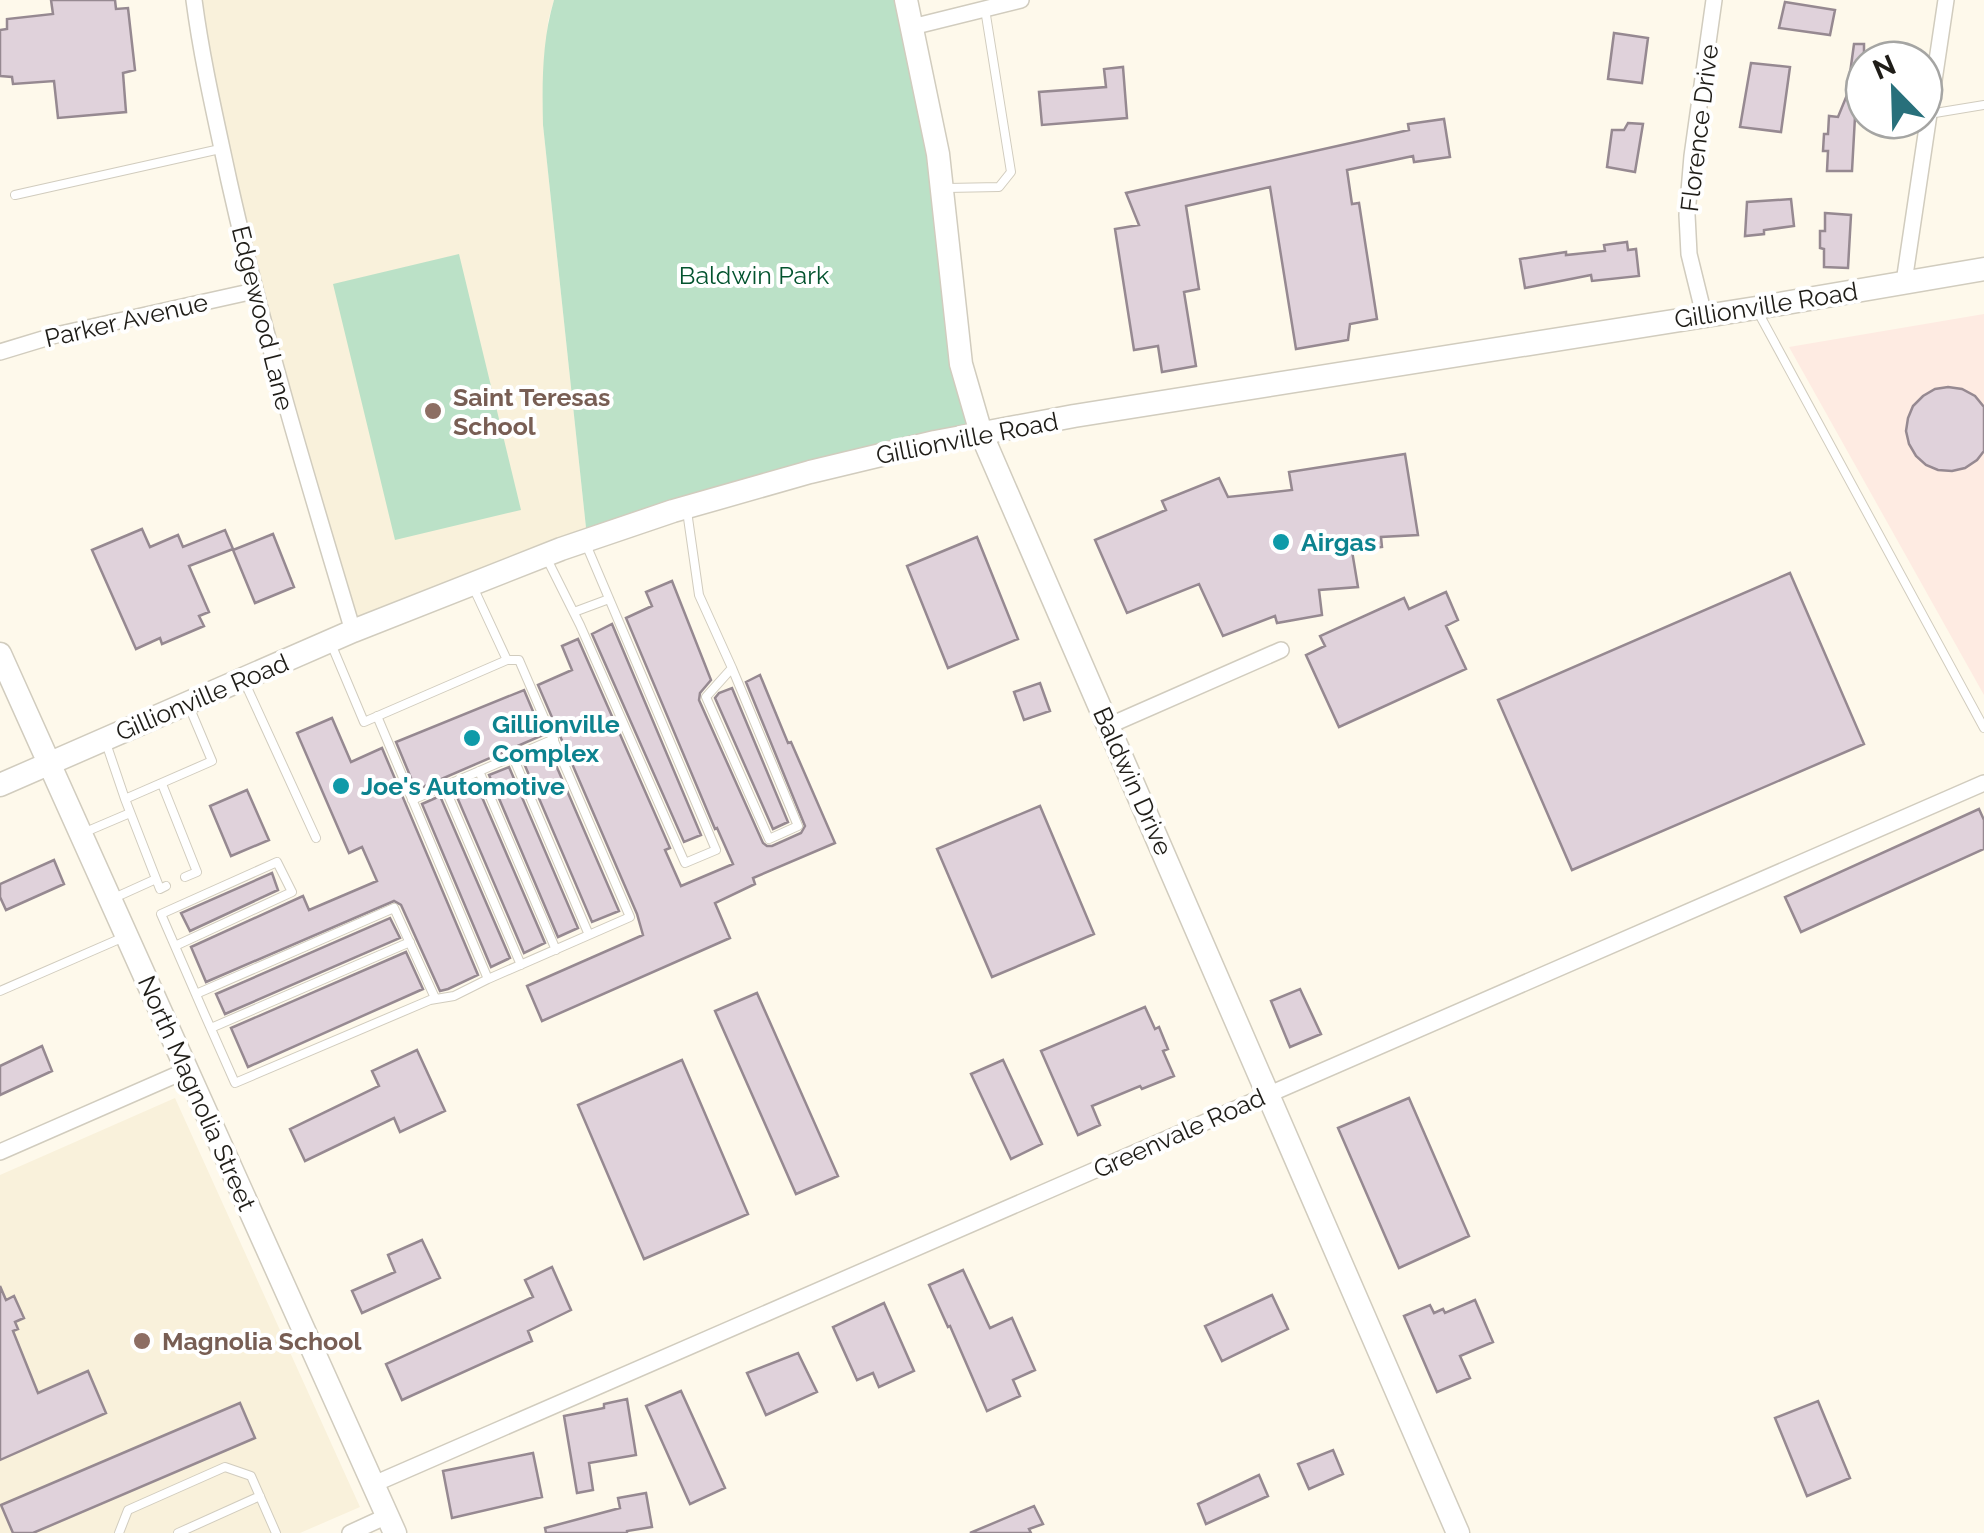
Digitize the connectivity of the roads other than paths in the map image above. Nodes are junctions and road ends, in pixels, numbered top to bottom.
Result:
1 (194, 0) edge
2 (906, 0) edge
3 (1022, 0) edge
4 (1714, 0) edge
5 (1946, 0) edge
6 (985, 9) junction
7 (912, 27) junction
8 (1940, 40) edge
9 (1984, 105) edge
10 (1944, 112) edge
11 (1925, 140) edge
12 (222, 149) junction
13 (942, 188) junction
14 (15, 195) dead end
15 (1984, 268) edge
16 (1904, 282) junction
17 (254, 292) junction
18 (1756, 308) junction
19 (1704, 315) junction
20 (0, 352) edge
21 (981, 433) junction
22 (687, 507) junction
23 (584, 541) junction
24 (545, 556) junction
25 (472, 584) junction
26 (609, 598) junction
27 (574, 612) junction
28 (353, 632) junction
29 (330, 642) junction
30 (1280, 650) dead end
31 (0, 654) edge
32 (507, 660) junction
33 (732, 668) junction
34 (243, 679) junction
35 (188, 703) junction
36 (376, 716) junction
37 (1108, 726) junction
38 (1984, 728) edge
39 (104, 739) junction
40 (554, 739) junction
41 (513, 757) junction
42 (50, 765) junction
43 (478, 772) junction
44 (1984, 783) edge
45 (162, 784) junction
46 (0, 785) edge
47 (444, 786) junction
48 (124, 799) junction
49 (412, 800) junction
50 (130, 813) junction
51 (179, 826) junction
52 (166, 832) dead end
53 (82, 834) junction
54 (316, 838) dead end
55 (188, 851) junction
56 (176, 856) dead end
57 (184, 878) dead end
58 (156, 880) junction
59 (166, 886) dead end
60 (111, 899) junction
61 (590, 934) junction
62 (127, 936) junction
63 (410, 942) junction
64 (175, 946) junction
65 (556, 950) junction
66 (521, 965) junction
67 (488, 979) junction
68 (0, 992) edge
69 (196, 994) junction
70 (435, 998) junction
71 (211, 1028) junction
72 (186, 1070) junction
73 (1268, 1094) junction
74 (0, 1152) edge
75 (374, 1484) junction
76 (260, 1496) junction
77 (391, 1524) edge
78 (119, 1533) edge
79 (178, 1533) edge
80 (276, 1533) edge
81 (350, 1533) edge
82 (1458, 1533) edge

1 - 12 street, Edgewood Lane
2 - 7 street, Baldwin Drive
3 - 6 street
4 - 19 street, Florence Drive
5 - 8 street
6 - 7 street
6 - 13 lane
7 - 13 street, Baldwin Drive
9 - 10 lane
11 - 16 street
12 - 14 lane
12 - 17 street, Edgewood Lane
13 - 21 street, Baldwin Drive
15 - 16 street, Gillionville Road
16 - 18 street, Gillionville Road
17 - 20 street, Parker Avenue
17 - 28 street, Edgewood Lane
18 - 19 street, Gillionville Road
18 - 38 lane
19 - 21 street, Gillionville Road
21 - 22 street, Gillionville Road
21 - 37 street, Baldwin Drive
22 - 23 street, Gillionville Road
22 - 33 lane
23 - 24 street, Gillionville Road
23 - 26 lane
24 - 25 street, Gillionville Road
24 - 27 lane
25 - 28 street, Gillionville Road
25 - 32 lane
26 - 27 lane
26 - 27 lane
28 - 29 street, Gillionville Road
29 - 34 street, Gillionville Road
29 - 36 lane
30 - 37 street
31 - 42 street, North Magnolia Street
32 - 36 lane
32 - 40 lane
33 - 33 lane
34 - 35 street, Gillionville Road
34 - 54 lane
35 - 39 street, Gillionville Road
35 - 45 lane
36 - 49 lane
37 - 73 street, Baldwin Drive
39 - 42 street, Gillionville Road
39 - 48 lane
40 - 41 lane
40 - 61 lane
41 - 43 lane
41 - 61 lane
42 - 46 street, Gillionville Road
42 - 53 street, North Magnolia Street
43 - 47 lane
43 - 65 lane
44 - 73 street, Greenvale Road
45 - 48 lane
45 - 51 lane
47 - 49 lane
47 - 66 lane
48 - 50 lane
49 - 67 lane
50 - 53 lane
50 - 58 lane
51 - 52 lane
51 - 55 lane
53 - 60 street, North Magnolia Street
55 - 56 lane
55 - 57 lane
58 - 59 lane
58 - 60 lane
60 - 62 street, North Magnolia Street
61 - 65 lane
62 - 68 lane
62 - 72 street, North Magnolia Street
63 - 69 lane
63 - 70 lane
63 - 71 lane
64 - 64 lane
64 - 69 lane
65 - 66 lane
66 - 67 lane
67 - 70 lane
69 - 71 lane
70 - 71 lane
72 - 74 street
72 - 75 street, North Magnolia Street
73 - 75 street, Greenvale Road
73 - 82 street, Baldwin Drive
75 - 77 street, North Magnolia Street
76 - 78 lane
76 - 79 lane
76 - 80 lane
77 - 81 street

